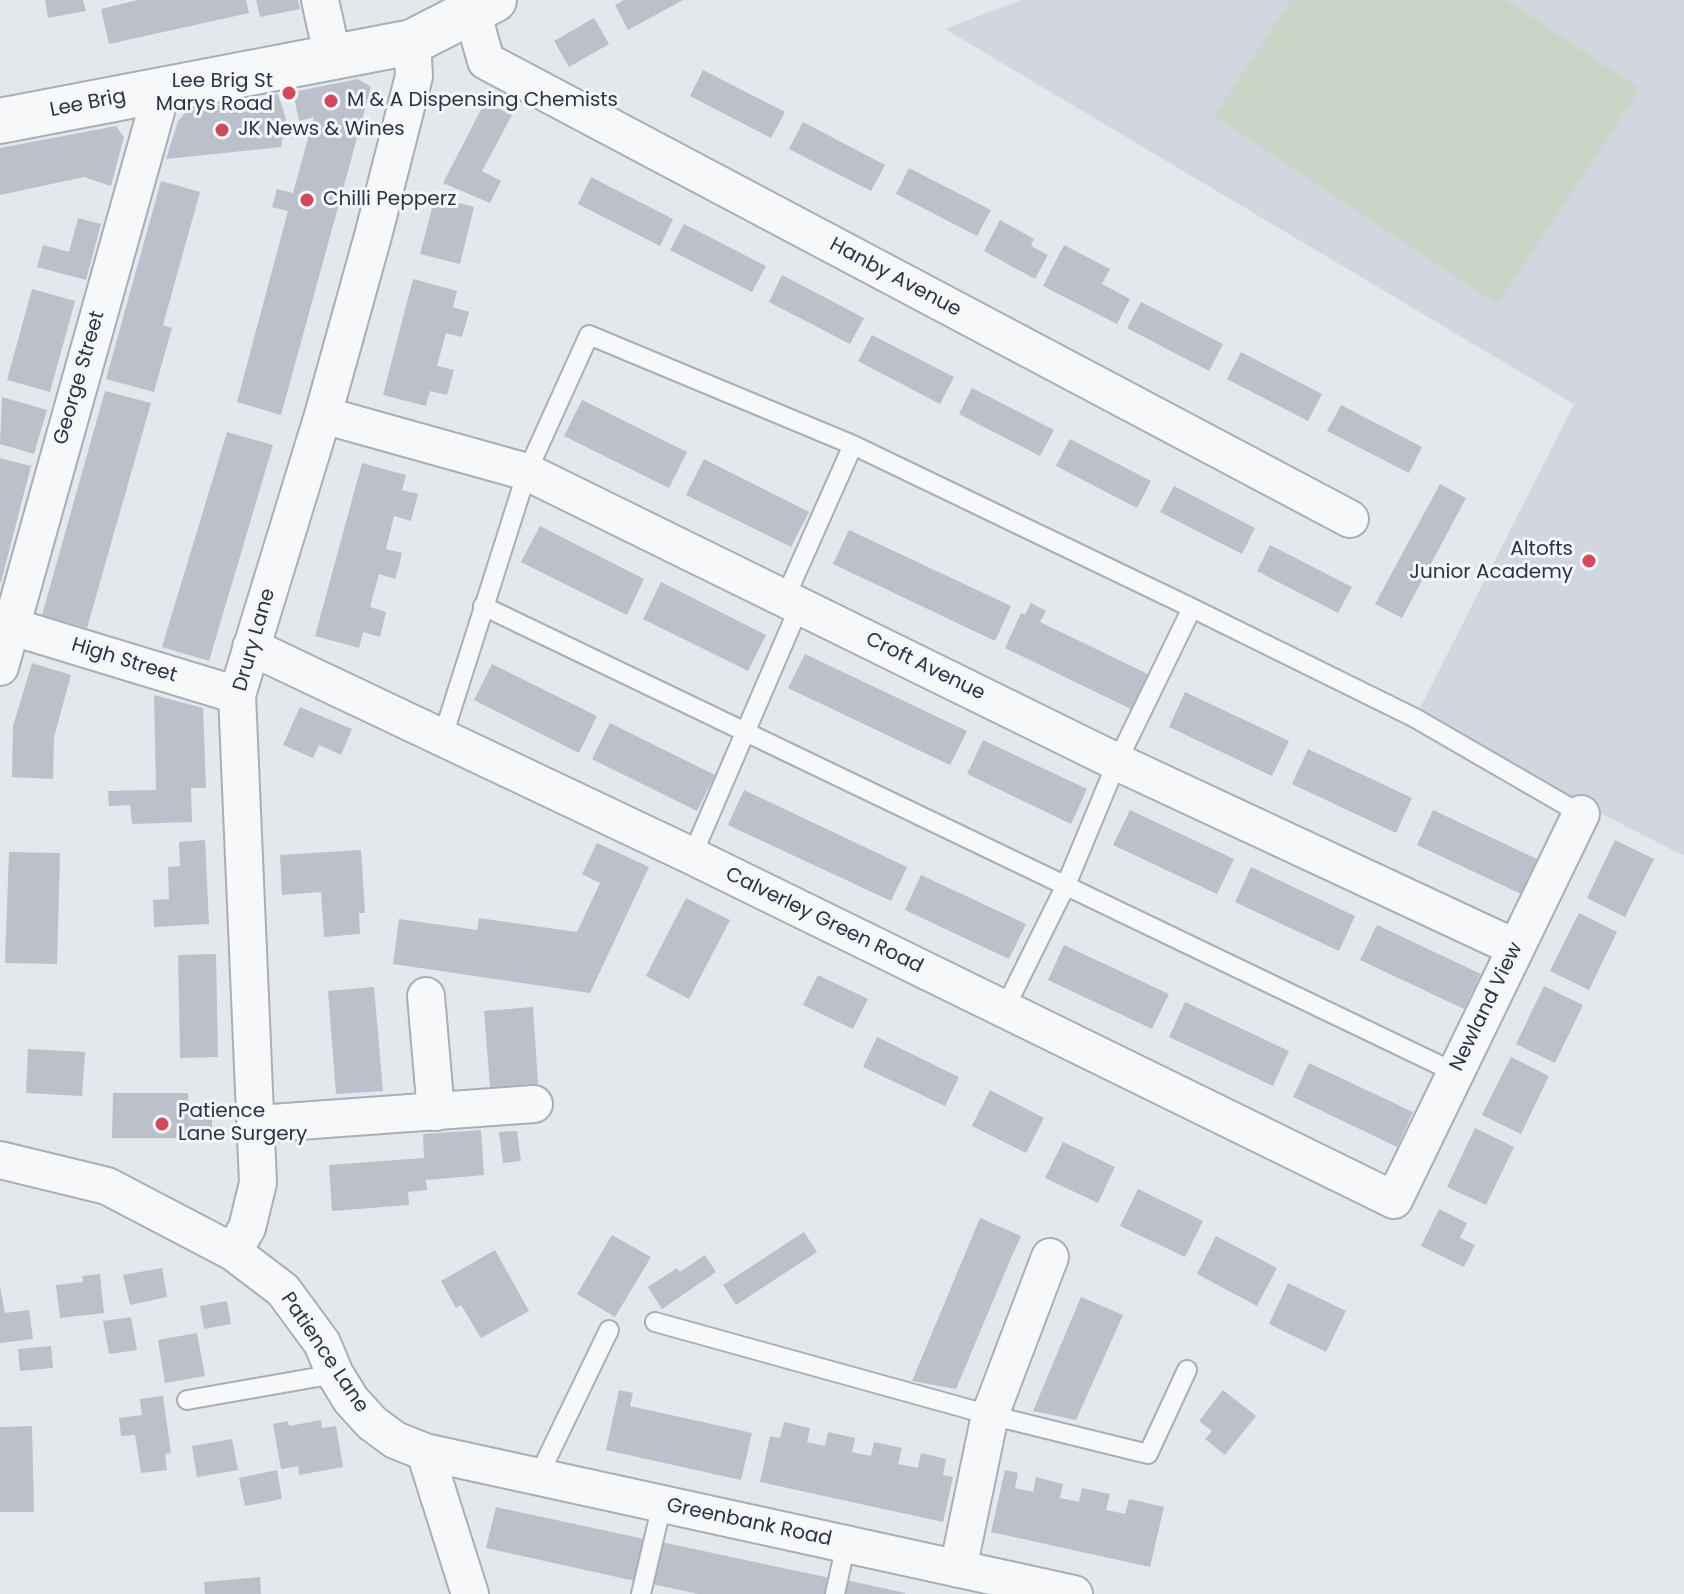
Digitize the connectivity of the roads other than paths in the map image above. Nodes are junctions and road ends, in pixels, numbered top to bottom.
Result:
1 (320, 0) edge
2 (483, 5) edge
3 (412, 42) junction
4 (333, 59) junction
5 (162, 90) junction
6 (0, 121) edge
7 (323, 415) junction
8 (853, 445) junction
9 (527, 472) junction
10 (1350, 519) dead end
11 (793, 602) junction
12 (483, 606) junction
13 (1192, 608) junction
14 (10, 626) junction
15 (251, 647) junction
16 (0, 667) edge
17 (237, 695) junction
18 (745, 730) junction
19 (443, 736) junction
20 (1117, 762) junction
21 (1581, 814) joint
22 (692, 856) junction
23 (1066, 885) junction
24 (1516, 948) junction
25 (426, 996) dead end
26 (1004, 1010) junction
27 (1456, 1073) junction
28 (534, 1104) dead end
29 (436, 1112) junction
30 (258, 1124) junction
31 (0, 1160) edge
32 (1394, 1200) joint
33 (233, 1252) junction
34 (1050, 1257) dead end
35 (655, 1322) dead end
36 (609, 1330) dead end
37 (1187, 1370) dead end
38 (335, 1374) junction
39 (187, 1400) dead end
40 (990, 1415) junction
41 (425, 1452) junction
42 (538, 1477) junction
43 (662, 1504) junction
44 (846, 1544) junction
45 (977, 1579) edge
46 (470, 1594) edge
47 (641, 1594) edge
48 (835, 1594) edge
49 (1074, 1594) edge

1 - 4 street
2 - 3 street, Lee Brig
2 - 10 street, Hanby Avenue
3 - 4 street, Lee Brig
3 - 7 street, Drury Lane
4 - 5 street, Lee Brig
5 - 6 street, Lee Brig
5 - 14 street, George Street
7 - 9 street, Croft Avenue
7 - 15 street, Drury Lane
8 - 9 lane
8 - 11 lane
8 - 13 lane
9 - 11 street, Croft Avenue
9 - 12 lane
11 - 18 lane
11 - 20 street, Croft Avenue
12 - 18 lane
12 - 19 lane
13 - 20 lane
13 - 21 lane
14 - 16 street, George Street
14 - 17 street, High Street
15 - 17 street, Drury Lane
15 - 19 street, Calverley Green Road
17 - 30 street, Drury Lane
18 - 22 lane
18 - 23 lane
19 - 22 street, Calverley Green Road
20 - 23 lane
20 - 24 street, Croft Avenue
21 - 24 street, Newland View
22 - 26 street, Calverley Green Road
23 - 26 lane
23 - 27 lane
24 - 27 street, Newland View
25 - 29 street
26 - 32 street, Calverley Green Road
27 - 32 street, Newland View
28 - 29 street
29 - 30 street
30 - 33 street, Drury Lane
31 - 33 street, Patience Lane
33 - 38 street, Patience Lane
34 - 40 street
35 - 40 lane
36 - 42 lane
37 - 40 lane
38 - 39 lane
38 - 41 street, Patience Lane
40 - 45 street
41 - 42 street, Greenbank Road
41 - 46 street
42 - 43 street, Greenbank Road
43 - 44 street, Greenbank Road
43 - 47 lane
44 - 45 street, Greenbank Road
44 - 48 lane
45 - 49 street, Greenbank Road

